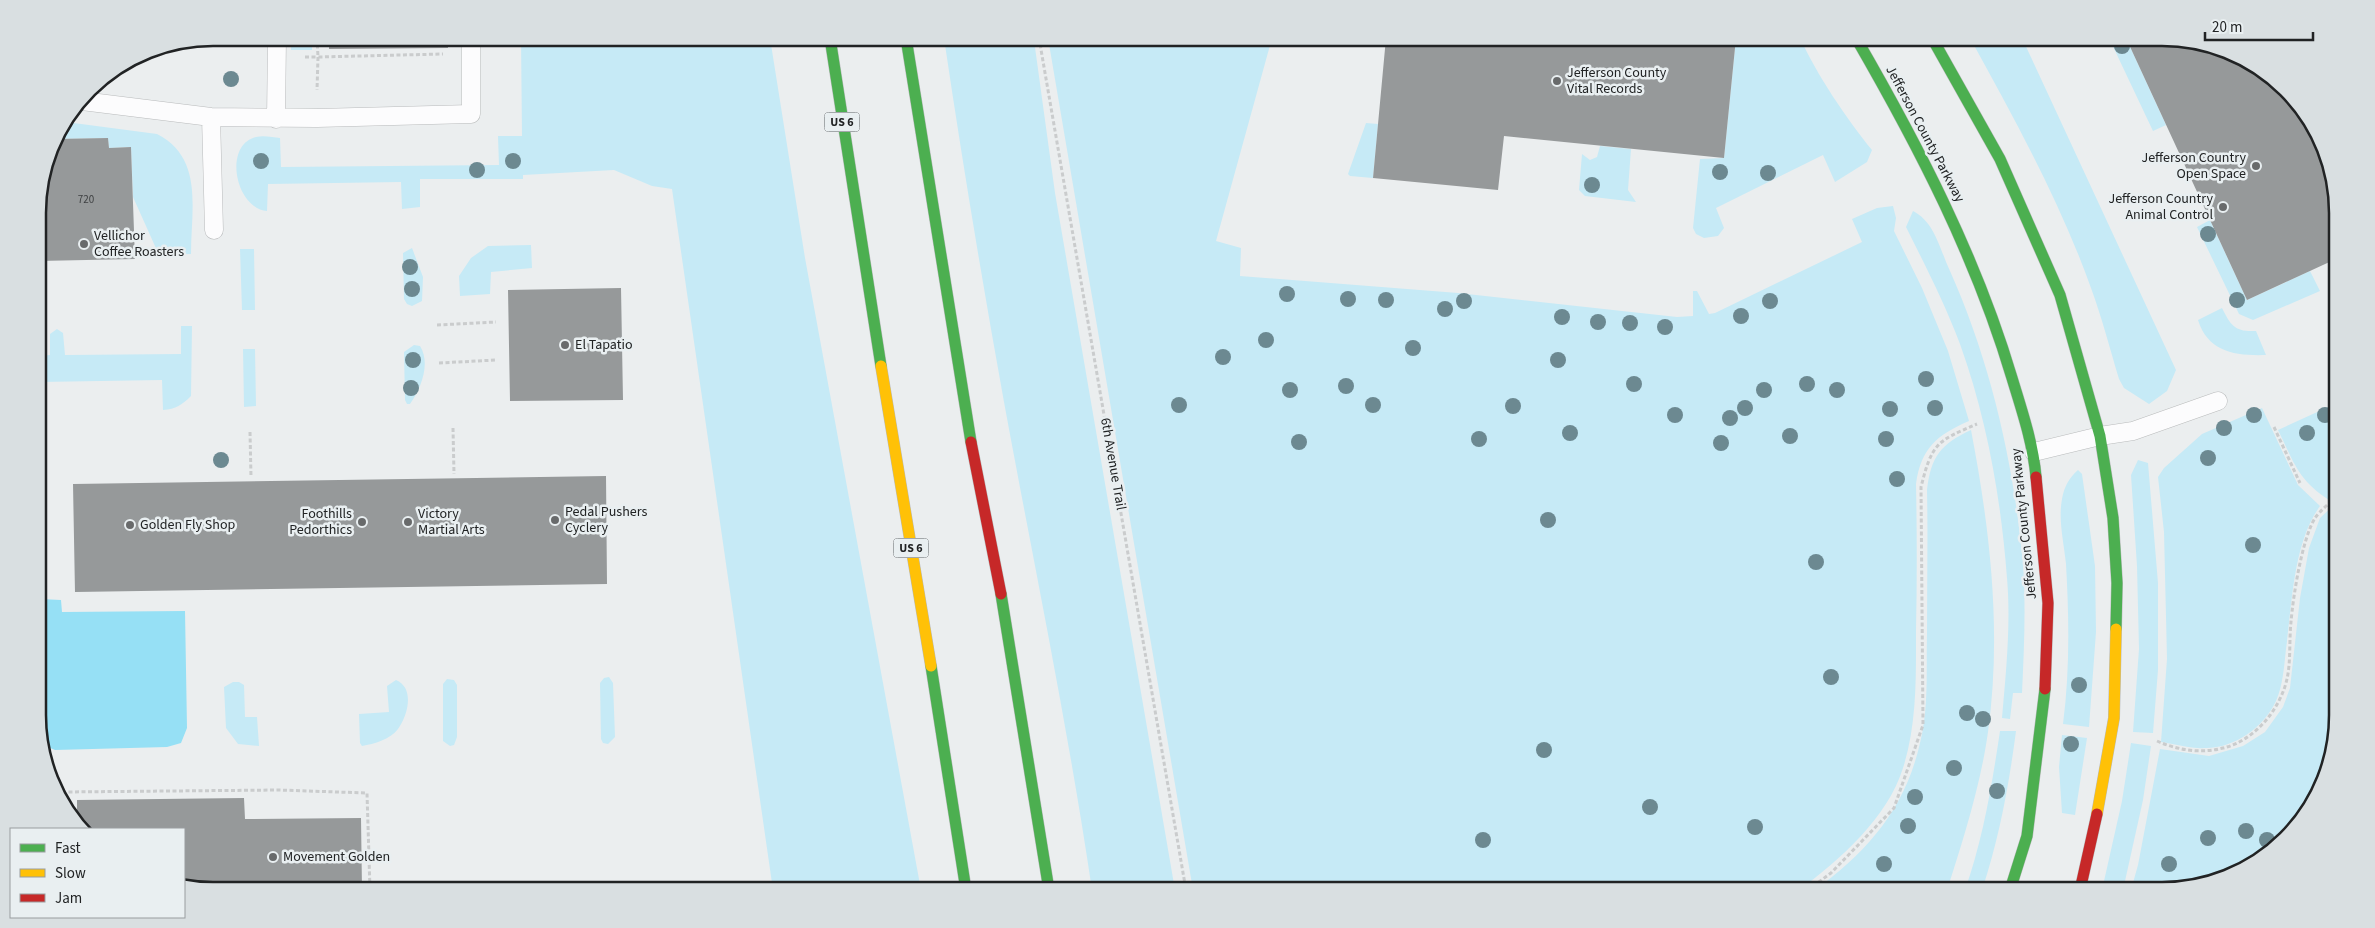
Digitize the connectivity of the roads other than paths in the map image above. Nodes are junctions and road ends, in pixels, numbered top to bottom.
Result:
1 (277, 46) edge
2 (471, 46) edge
3 (831, 46) edge
4 (907, 46) edge
5 (1861, 46) edge
6 (1937, 46) edge
7 (89, 102) edge
8 (211, 117) junction
9 (276, 118) junction
10 (214, 230) dead end
11 (2218, 401) dead end
12 (2100, 436) junction
13 (2034, 452) junction
14 (2013, 881) edge
15 (2082, 881) edge
16 (965, 882) edge
17 (1048, 882) edge

1 - 9 lane
2 - 9 lane
3 - 16 main road, US 6
4 - 17 main road
5 - 13 main road, Jefferson County Parkway
6 - 12 main road
7 - 8 lane
8 - 9 lane
8 - 10 lane
11 - 12 lane
12 - 13 lane
12 - 15 main road
13 - 14 main road, Jefferson County Parkway

